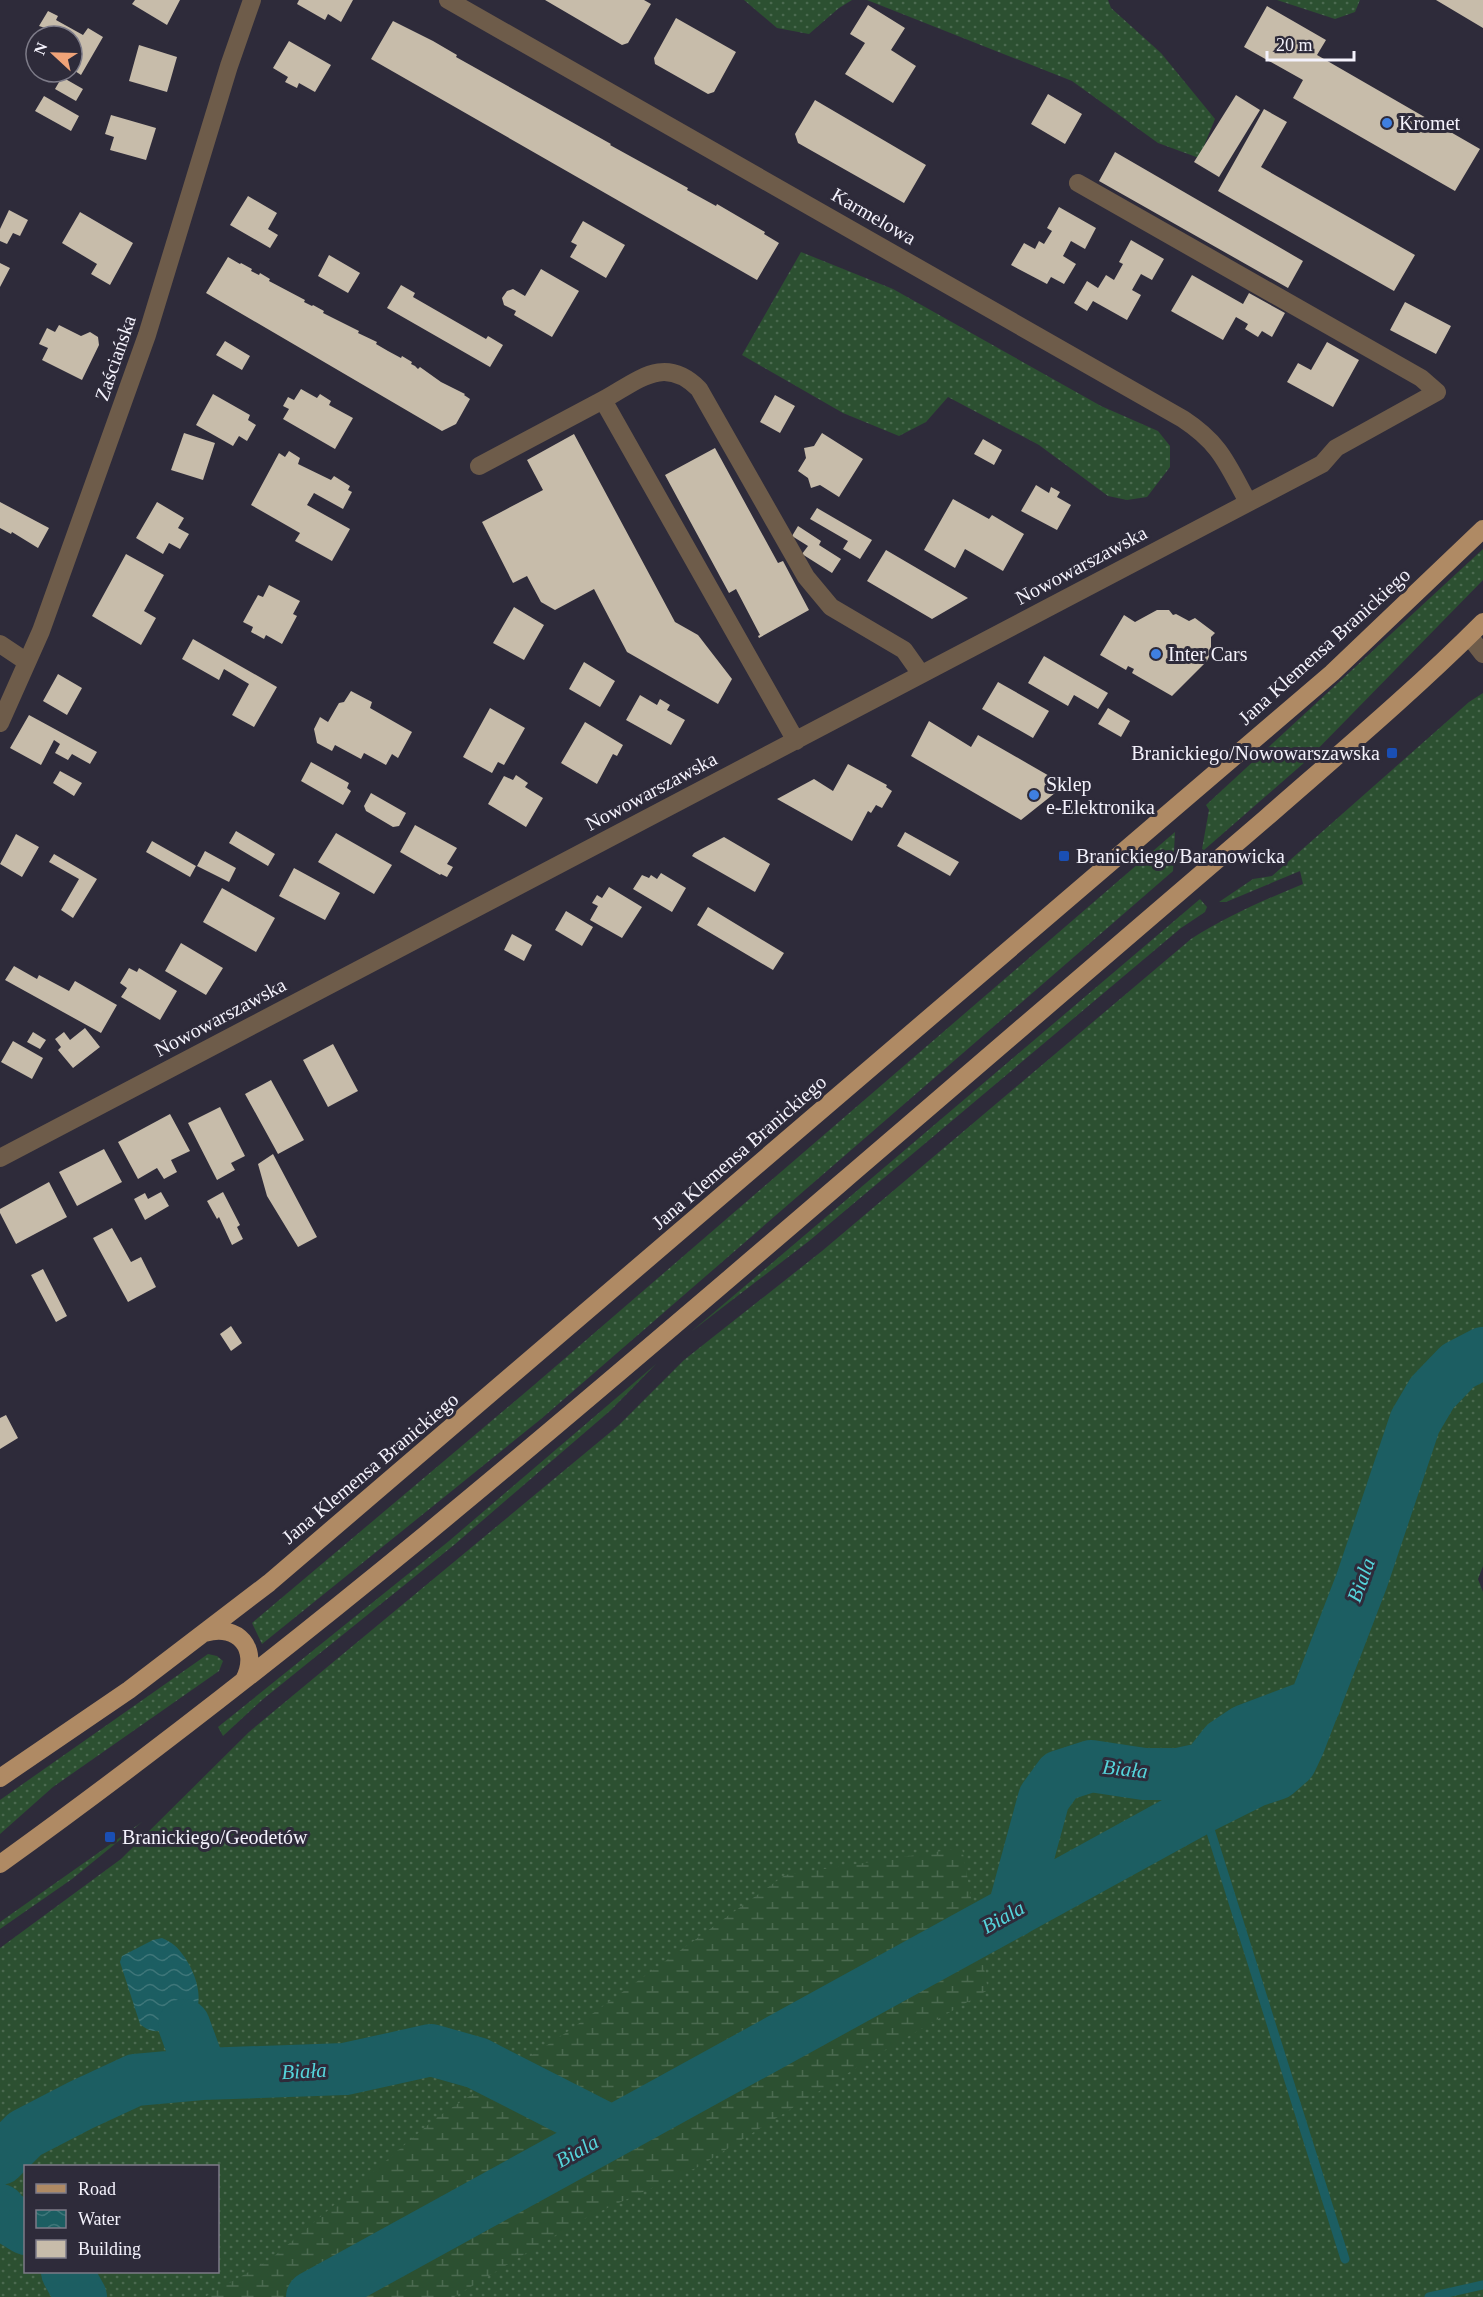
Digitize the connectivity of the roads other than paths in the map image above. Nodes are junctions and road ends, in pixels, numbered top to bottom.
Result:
1 (252, 0) edge
2 (448, 0) edge
3 (1078, 183) dead end
4 (603, 400) junction
5 (479, 466) dead end
6 (1248, 502) junction
7 (1483, 529) edge
8 (1483, 622) edge
9 (1469, 636) junction
10 (0, 644) edge
11 (1483, 654) edge
12 (27, 662) junction
13 (921, 674) junction
14 (0, 723) edge
15 (796, 741) junction
16 (0, 1158) edge
17 (205, 1633) junction
18 (244, 1680) junction
19 (0, 1778) edge
20 (0, 1864) edge

1 - 12 street, Zaściańska
2 - 6 street, Karmelowa
3 - 6 street, Nowowarszawska
4 - 5 street
4 - 13 street
4 - 15 street
6 - 13 street, Nowowarszawska
7 - 17 main road, Jana Klemensa Branickiego
8 - 9 main road
9 - 11 street
9 - 18 main road
10 - 12 street
12 - 14 street, Zaściańska
13 - 15 street, Nowowarszawska
15 - 16 street, Nowowarszawska
17 - 18 main road
17 - 19 main road, Jana Klemensa Branickiego
18 - 20 main road

